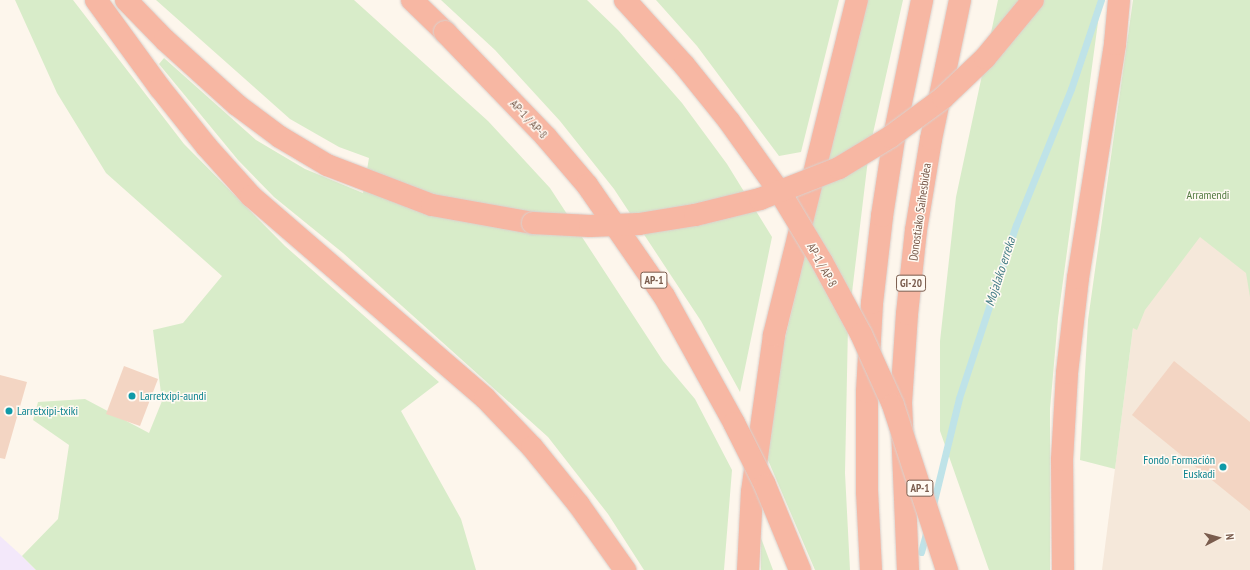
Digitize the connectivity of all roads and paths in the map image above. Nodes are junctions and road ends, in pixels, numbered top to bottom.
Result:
1 (96, 0) edge
2 (126, 0) edge
3 (412, 0) edge
4 (625, 0) edge
5 (857, 0) edge
6 (922, 0) edge
7 (960, 0) edge
8 (1033, 0) edge
9 (1119, 0) edge
10 (893, 405) junction
11 (625, 570) edge
12 (748, 570) edge
13 (800, 570) edge
14 (871, 570) edge
15 (908, 570) edge
16 (947, 570) edge
17 (963, 570) edge
18 (1063, 570) edge

1 - 11 highway
2 - 8 highway, bridge
3 - 13 highway, AP-1 / AP-8 / AP-1, bridge
4 - 10 highway, AP-1 / AP-8 / AP-1, bridge
5 - 12 highway
6 - 14 highway
7 - 15 highway, Donostiako Saihesbidea / GI-20
9 - 18 highway
10 - 16 highway, AP-1 / AP-8 / AP-1, bridge
10 - 17 highway, bridge

